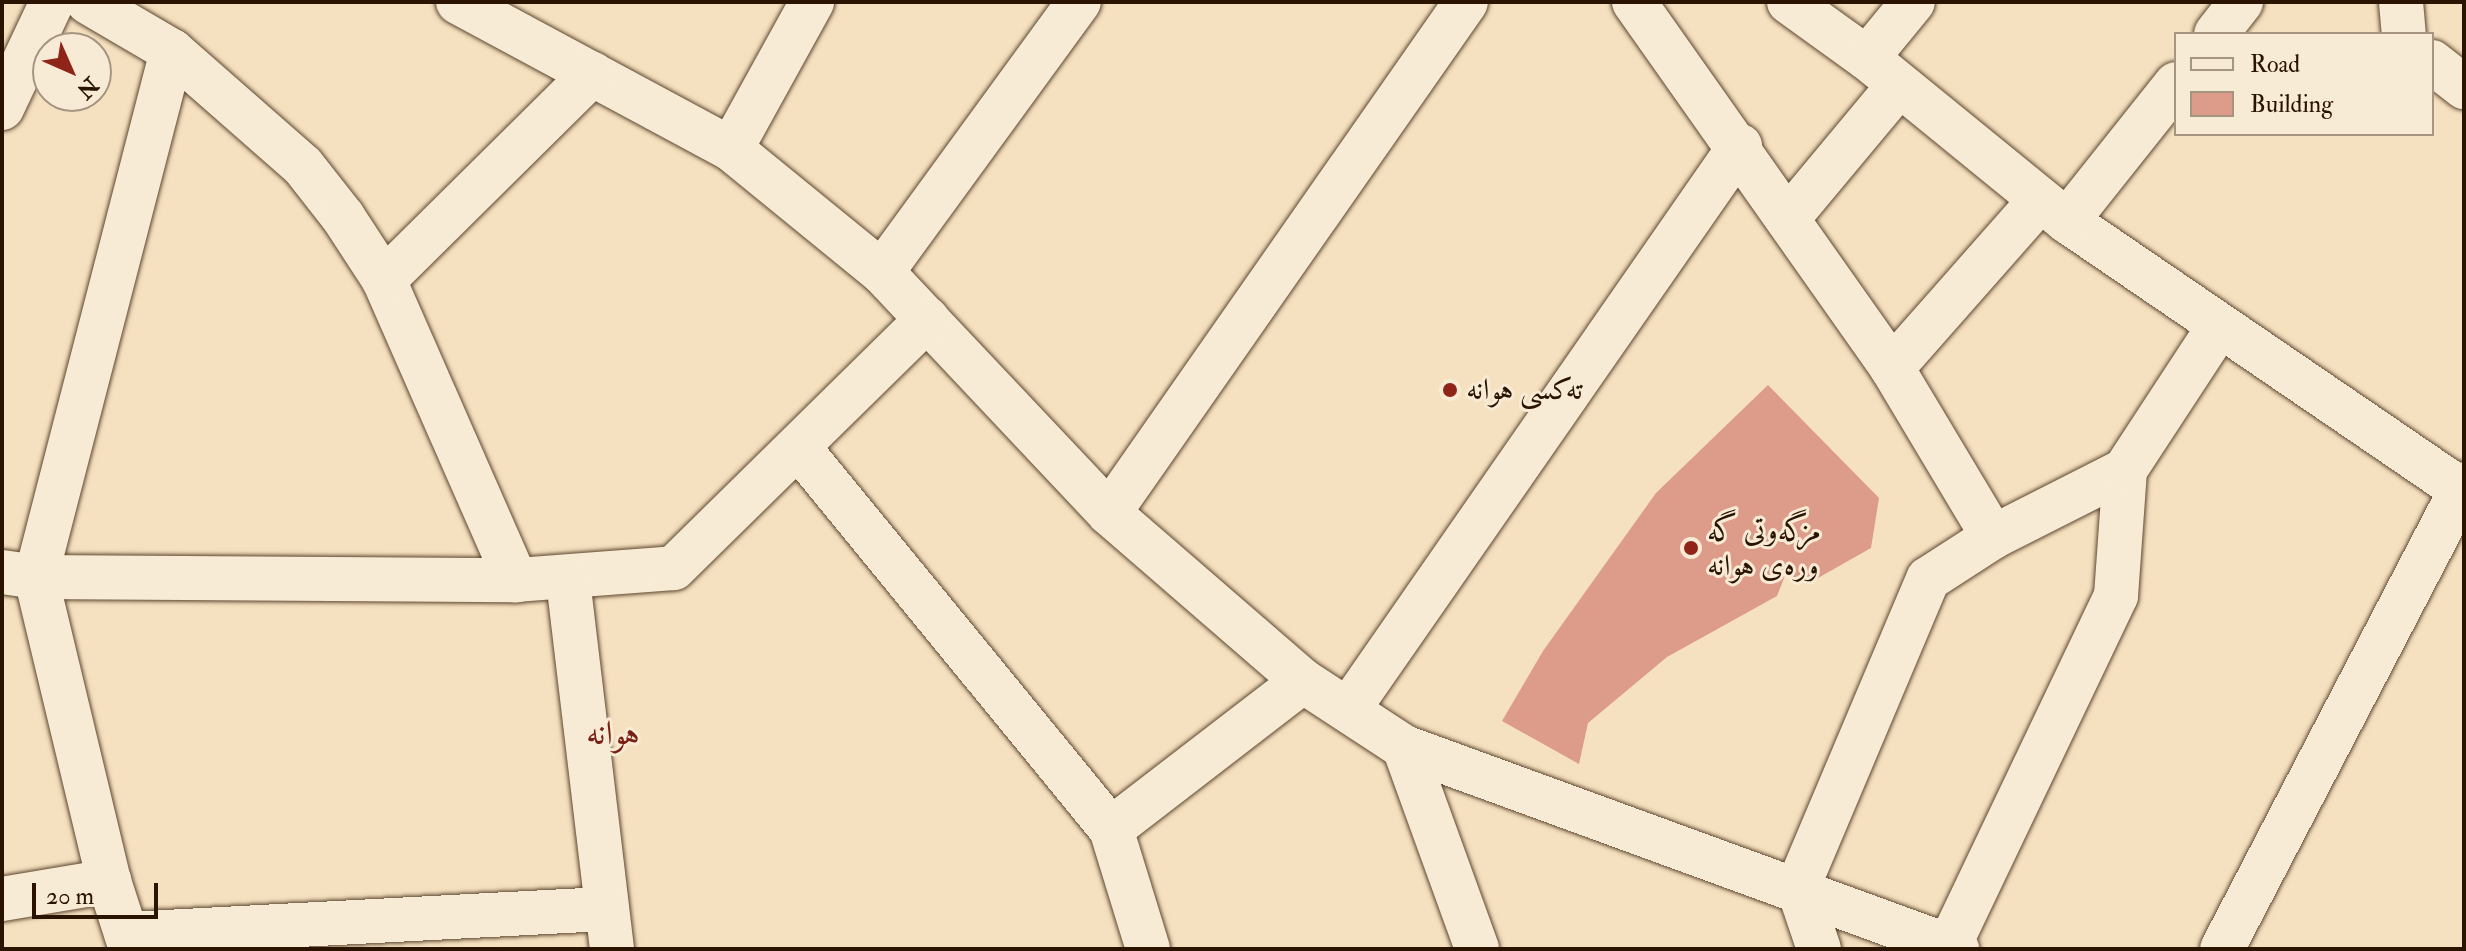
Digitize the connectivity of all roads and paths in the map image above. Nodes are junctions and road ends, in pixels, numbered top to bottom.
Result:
1 (52, 2) edge
2 (88, 2) edge
3 (458, 2) edge
4 (812, 2) edge
5 (1079, 2) edge
6 (1466, 2) edge
7 (1634, 2) edge
8 (1789, 2) edge
9 (1913, 2) edge
10 (2241, 2) edge
11 (2401, 2) edge
12 (2218, 32) edge
13 (2404, 32) edge
14 (172, 51) junction
15 (2434, 64) edge
16 (1883, 71) junction
17 (592, 74) junction
18 (2174, 86) edge
19 (2464, 87) edge
20 (2, 108) edge
21 (1740, 146) junction
22 (731, 149) junction
23 (2054, 210) junction
24 (1789, 217) junction
25 (882, 272) junction
26 (384, 280) junction
27 (927, 319) junction
28 (2218, 328) junction
29 (1892, 368) junction
30 (799, 448) junction
31 (2125, 470) junction
32 (2463, 488) edge
33 (1109, 513) junction
34 (1993, 537) junction
35 (19, 574) edge
36 (516, 580) junction
37 (568, 580) junction
38 (1303, 681) junction
39 (1348, 710) junction
40 (1404, 747) junction
41 (1111, 829) junction
42 (109, 881) junction
43 (1798, 887) junction
44 (2, 899) edge
45 (608, 929) edge
46 (129, 942) edge
47 (1953, 948) edge
48 (1148, 949) edge
49 (1477, 949) edge
50 (1819, 949) edge
51 (2222, 949) edge

1 - 20 street
2 - 14 street
3 - 17 street
4 - 22 street
5 - 25 street
6 - 33 street
7 - 21 street
8 - 16 street
9 - 16 street
10 - 12 street
11 - 13 street
14 - 26 street
14 - 35 street
15 - 19 street
16 - 23 street
16 - 24 street
17 - 22 street
17 - 26 street
18 - 23 street
21 - 24 street
21 - 39 street
22 - 25 street
23 - 28 street
23 - 29 street
24 - 29 street
25 - 27 street
26 - 36 street
27 - 30 street
27 - 33 street
28 - 31 street
28 - 32 street
29 - 34 street
30 - 37 street
30 - 41 street
31 - 34 street
31 - 47 street
32 - 51 street
33 - 38 street
34 - 43 street
35 - 36 street
35 - 42 street
36 - 37 street
37 - 45 street
38 - 39 street
38 - 41 street
39 - 40 street
40 - 43 street
40 - 49 street
41 - 48 street
42 - 44 street
42 - 46 street
43 - 47 street
43 - 50 street
45 - 46 street

